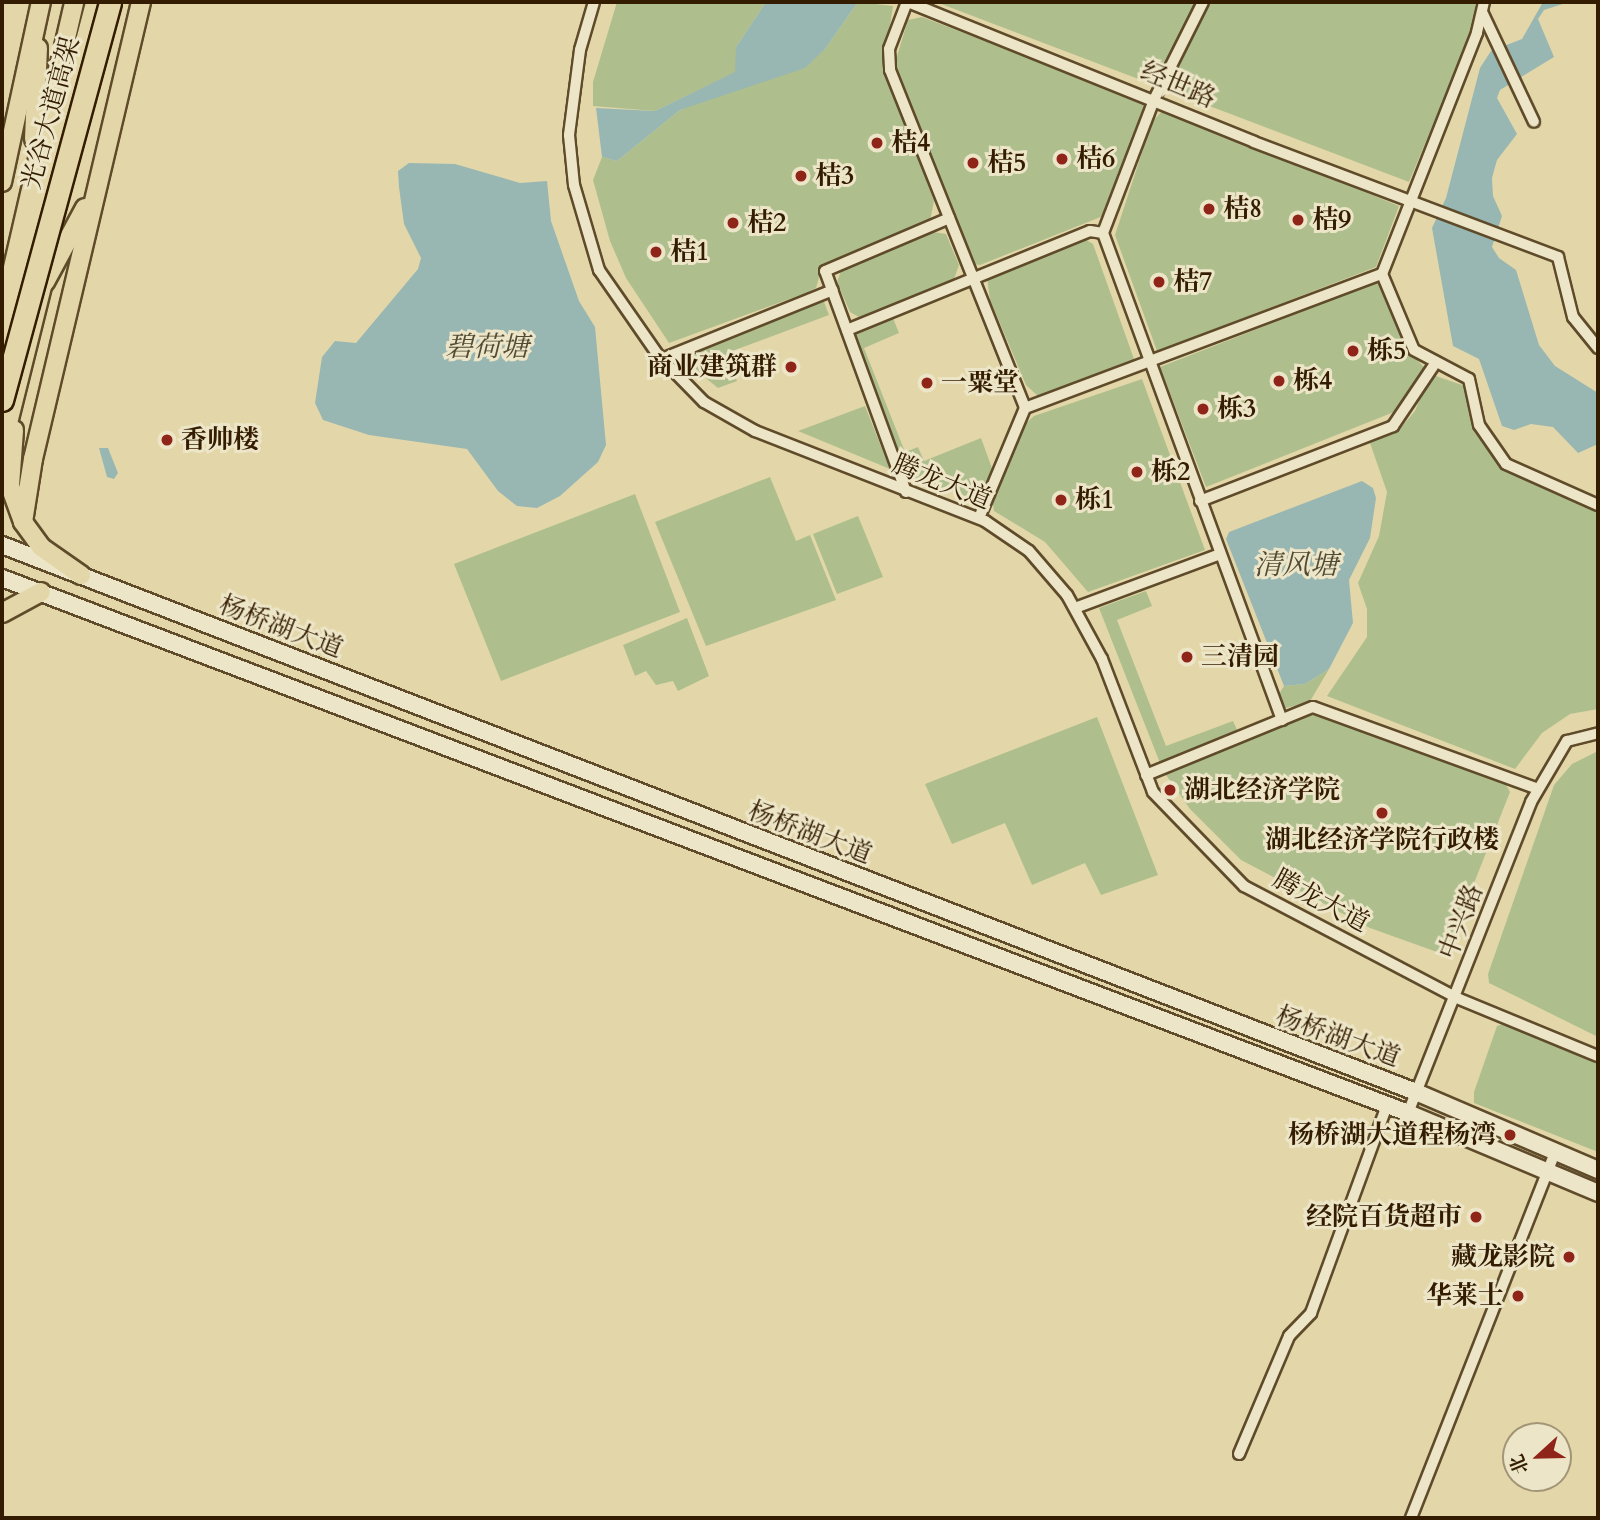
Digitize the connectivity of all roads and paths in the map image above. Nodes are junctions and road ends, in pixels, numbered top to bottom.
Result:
1 (74, 2) edge
2 (96, 2) edge
3 (108, 2) edge
4 (141, 2) edge
5 (594, 2) edge
6 (907, 2) edge
7 (1203, 2) edge
8 (1484, 2) edge
9 (41, 4) edge
10 (1483, 14) junction
11 (1154, 100) junction
12 (1534, 122) dead end
13 (100, 175) junction
14 (2, 182) edge
15 (32, 185) junction
16 (1411, 201) junction
17 (949, 218) junction
18 (1103, 233) junction
19 (1382, 274) junction
20 (974, 279) junction
21 (44, 285) junction
22 (833, 290) junction
23 (2, 315) edge
24 (847, 330) junction
25 (1598, 348) edge
26 (662, 359) junction
27 (2, 361) edge
28 (1148, 361) junction
29 (1436, 362) junction
30 (9, 395) edge
31 (1025, 408) junction
32 (2, 447) edge
33 (906, 492) junction
34 (1200, 501) junction
35 (1598, 505) edge
36 (979, 518) junction
37 (23, 523) junction
38 (2, 545) edge
39 (1220, 554) junction
40 (81, 575) junction
41 (2, 579) edge
42 (41, 592) junction
43 (1075, 608) junction
44 (2, 613) edge
45 (1282, 720) junction
46 (1598, 733) edge
47 (1146, 775) junction
48 (1538, 789) junction
49 (1457, 998) junction
50 (1598, 1056) edge
51 (1416, 1092) junction
52 (1387, 1105) junction
53 (1408, 1113) junction
54 (1555, 1153) junction
55 (1598, 1170) edge
56 (1548, 1173) junction
57 (1598, 1194) edge
58 (1238, 1454) dead end
59 (1411, 1518) edge

1 - 15 main road
2 - 27 highway, 光谷大道高架
3 - 21 main road
3 - 30 highway, 光谷大道高架, bridge
4 - 13 main road
5 - 26 street, 腾龙大道
6 - 11 street, 经世路
6 - 17 street
7 - 11 street
8 - 10 street
9 - 14 main road
9 - 15 main road
10 - 12 street
10 - 16 street
11 - 16 street, 经世路
11 - 18 street
13 - 21 main road
13 - 37 main road
15 - 23 main road
16 - 19 street
16 - 25 street, 经世路
17 - 20 street
17 - 22 street
18 - 20 street
18 - 28 street
19 - 28 street
19 - 29 street
20 - 24 street
20 - 31 street
21 - 30 main road
22 - 24 street
22 - 26 street
24 - 33 street
26 - 33 street, 腾龙大道
28 - 31 street
28 - 34 street
29 - 34 street
29 - 35 street
30 - 32 main road
30 - 37 main road
31 - 36 street
33 - 36 street, 腾龙大道
34 - 39 street
36 - 43 street, 腾龙大道
37 - 40 main road
38 - 40 main road, 杨桥湖大道
39 - 43 street
39 - 45 street
40 - 51 main road, 杨桥湖大道
41 - 42 main road, 杨桥湖大道
42 - 44 main road
42 - 52 main road, 杨桥湖大道
43 - 47 street, 腾龙大道
45 - 47 street
45 - 48 street
46 - 48 street, 中兴路
47 - 49 street, 腾龙大道
48 - 49 street, 中兴路
49 - 50 street, 腾龙大道
49 - 51 street, 中兴路
51 - 53 street, 中兴路
51 - 54 main road, 杨桥湖大道
52 - 53 main road, 杨桥湖大道
52 - 58 street
53 - 56 main road, 杨桥湖大道
54 - 55 main road, 杨桥湖大道
54 - 56 street
56 - 57 main road, 杨桥湖大道
56 - 59 street

